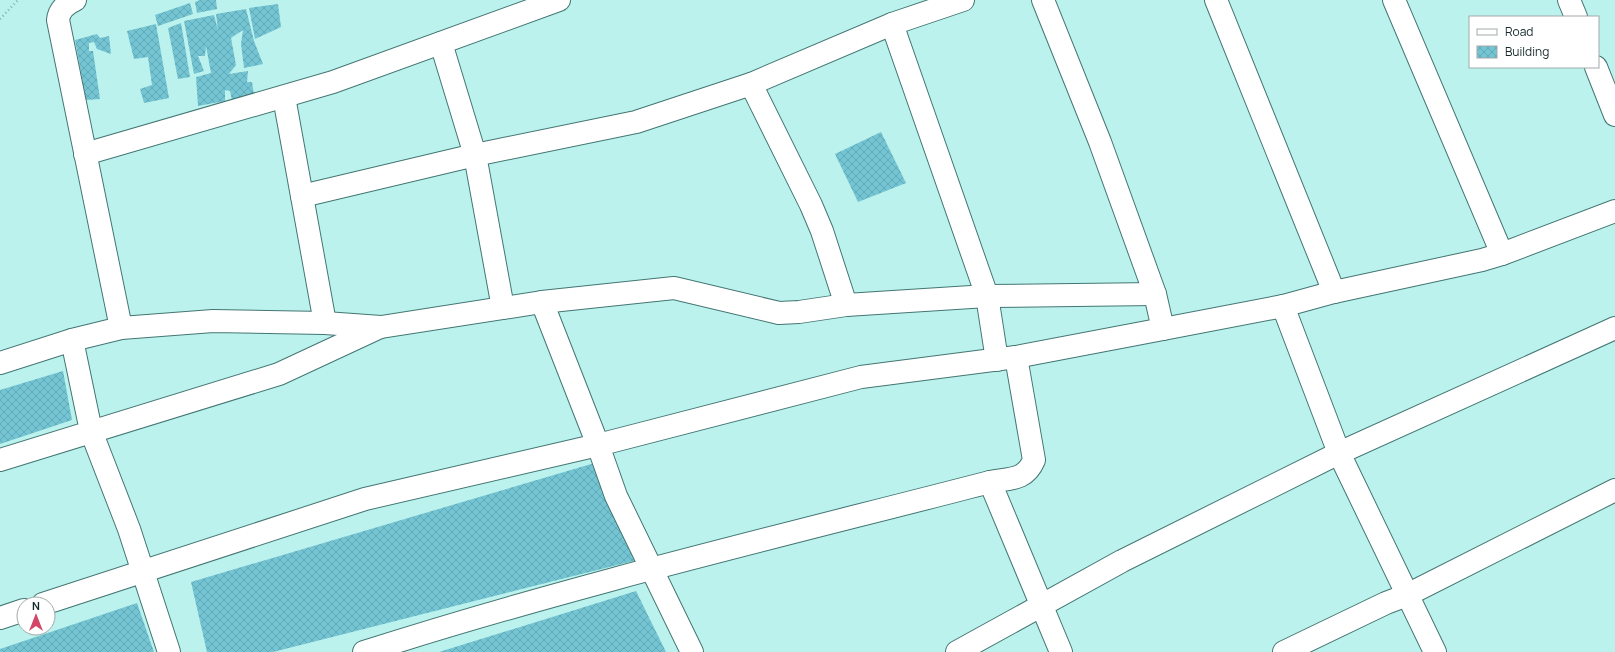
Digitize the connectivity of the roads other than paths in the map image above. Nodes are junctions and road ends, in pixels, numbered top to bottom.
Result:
1 (75, 0) edge
2 (963, 0) edge
3 (1043, 0) edge
4 (1216, 0) edge
5 (1394, 0) edge
6 (1569, 0) edge
7 (550, 1) edge
8 (1576, 16) edge
9 (892, 24) junction
10 (442, 43) junction
11 (1596, 68) edge
12 (751, 84) junction
13 (284, 97) junction
14 (1615, 115) edge
15 (86, 154) junction
16 (475, 155) junction
17 (302, 196) junction
18 (1615, 211) edge
19 (1502, 254) junction
20 (1334, 292) junction
21 (1156, 294) junction
22 (987, 296) junction
23 (542, 302) junction
24 (846, 305) junction
25 (1284, 306) junction
26 (502, 308) junction
27 (325, 323) junction
28 (381, 327) junction
29 (121, 328) junction
30 (1615, 328) edge
31 (1163, 329) junction
32 (72, 340) junction
33 (1007, 358) junction
34 (0, 363) edge
35 (91, 431) junction
36 (598, 445) junction
37 (1339, 453) junction
38 (0, 460) edge
39 (990, 482) junction
40 (1615, 490) edge
41 (652, 569) junction
42 (142, 572) junction
43 (1407, 595) junction
44 (56, 600) edge
45 (1041, 605) junction
46 (16, 613) edge
47 (0, 618) edge
48 (169, 652) edge
49 (364, 652) edge
50 (692, 652) edge
51 (957, 652) edge
52 (1061, 652) edge
53 (1284, 652) edge
54 (1435, 652) edge

1 - 15 street
2 - 9 street
3 - 21 street
4 - 20 street
5 - 19 street
6 - 8 street
7 - 10 street
9 - 12 street
9 - 22 street
10 - 13 street
10 - 16 street
11 - 14 street
12 - 16 street
12 - 24 street
13 - 15 street
13 - 17 street
15 - 29 street
16 - 17 street
16 - 26 street
17 - 27 street
18 - 19 street
19 - 20 street
20 - 25 street
21 - 22 street
21 - 31 street
22 - 24 street
22 - 33 street
23 - 24 street
23 - 26 street
23 - 36 street
25 - 31 street
25 - 37 street
26 - 28 street
27 - 28 street
27 - 29 street
28 - 35 street
29 - 32 street
30 - 37 street
31 - 33 street
32 - 34 street
32 - 35 street
33 - 36 street
33 - 39 street
35 - 38 street
35 - 42 street
36 - 41 street
36 - 42 street
37 - 43 street
37 - 45 street
39 - 41 street
39 - 45 street
40 - 43 street
41 - 49 street
41 - 50 street
42 - 44 street
42 - 48 street
43 - 53 street
43 - 54 street
45 - 51 street
45 - 52 street
46 - 47 street

